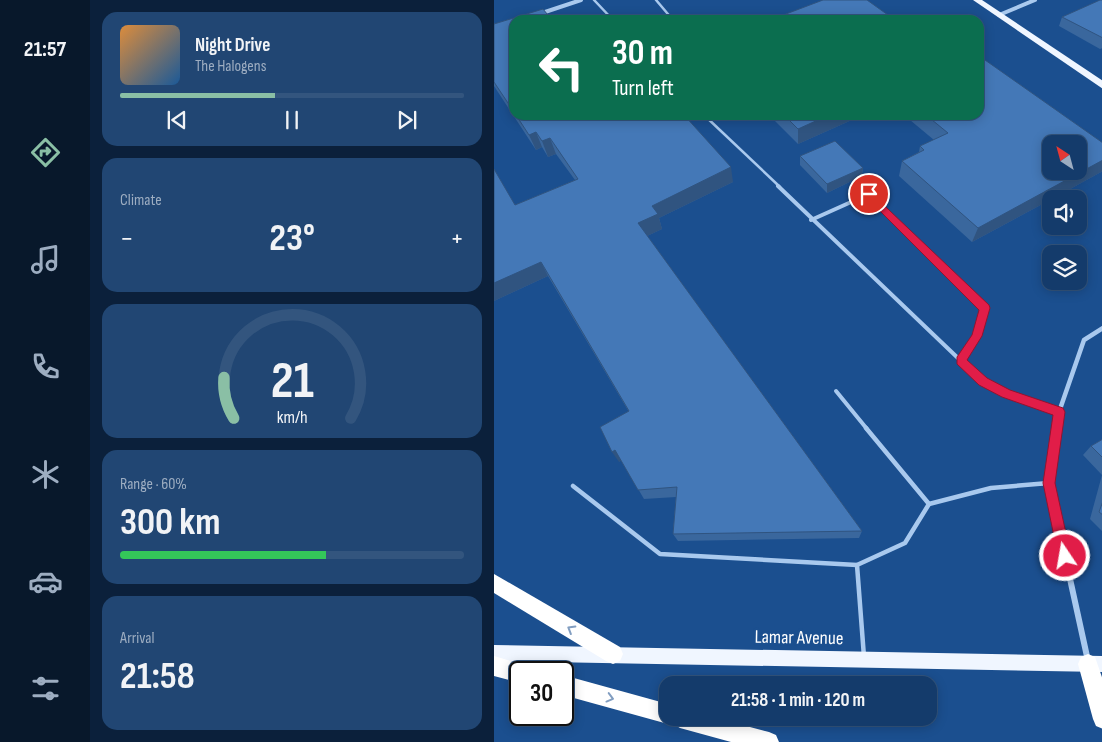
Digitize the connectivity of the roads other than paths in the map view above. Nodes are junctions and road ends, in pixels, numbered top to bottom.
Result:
1 (581, 0) edge
2 (594, 0) edge
3 (656, 0) edge
4 (977, 0) edge
5 (1035, 0) edge
6 (537, 14) edge
7 (608, 15) edge
8 (669, 15) edge
9 (999, 15) junction
10 (1102, 86) edge
11 (709, 120) edge
12 (811, 220) junction
13 (1102, 328) edge
14 (961, 361) junction
15 (836, 392) dead end
16 (1059, 412) junction
17 (1049, 483) junction
18 (573, 486) dead end
19 (929, 504) junction
20 (857, 565) junction
21 (494, 583) edge
22 (494, 652) edge
23 (613, 654) junction
24 (864, 659) junction
25 (1095, 664) edge
26 (494, 666) edge
27 (509, 670) edge
28 (574, 688) edge
29 (659, 712) edge
30 (1102, 719) edge
31 (710, 726) edge
32 (769, 742) edge

1 - 6 street
2 - 7 lane
3 - 8 lane
4 - 9 main road
5 - 9 street
9 - 10 main road
11 - 12 lane
12 - 14 lane
12 - 14 lane
13 - 16 street
14 - 16 lane
15 - 19 lane
16 - 17 street
17 - 19 lane
17 - 25 street
18 - 20 lane
19 - 20 lane
20 - 24 lane
23 -> 21 highway
22 - 23 main road, Lamar Avenue
23 - 24 main road, Lamar Avenue
24 - 25 main road, Lamar Avenue
25 - 30 highway
26 - 27 highway
28 -> 29 highway
31 - 32 highway

